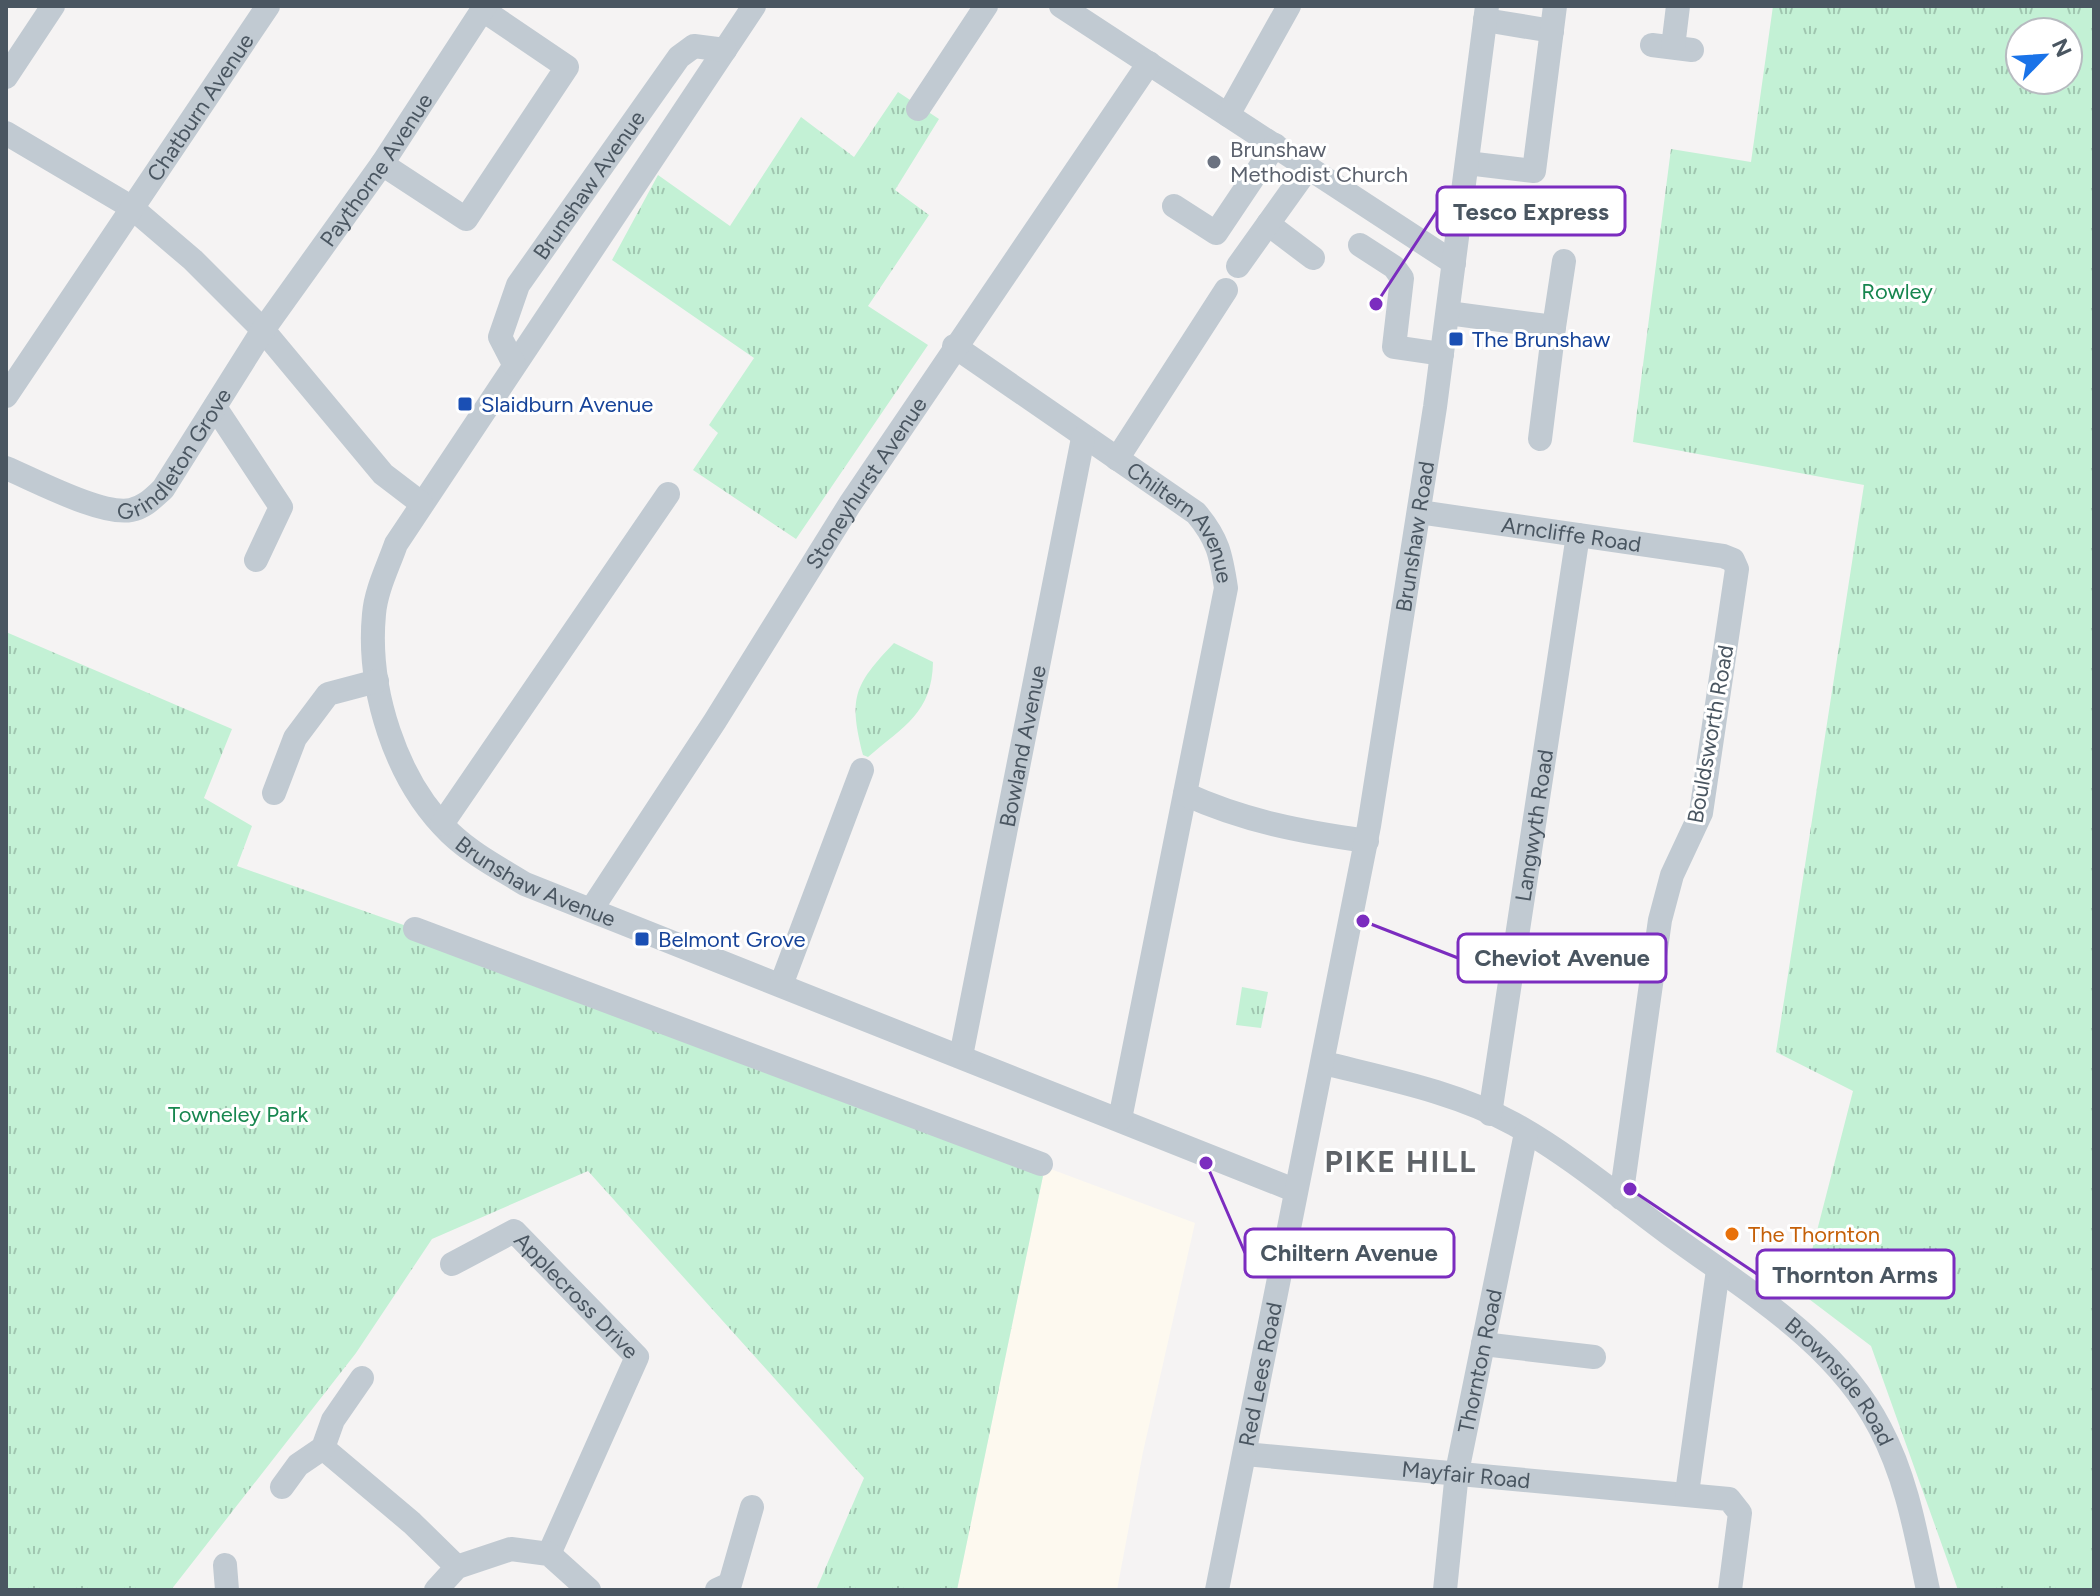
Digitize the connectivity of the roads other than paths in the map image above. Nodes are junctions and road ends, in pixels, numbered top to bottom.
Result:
1 (53, 6) edge
2 (268, 6) edge
3 (754, 6) edge
4 (986, 6) edge
5 (1061, 6) edge
6 (1289, 6) edge
7 (1555, 6) edge
8 (1678, 6) edge
9 (484, 8) edge
10 (1486, 13) edge
11 (1552, 31) junction
12 (1672, 47) dead end
13 (725, 50) junction
14 (1149, 63) junction
15 (6, 77) edge
16 (918, 109) dead end
17 (1228, 115) junction
18 (6, 133) edge
19 (1275, 145) junction
20 (1467, 163) junction
21 (382, 164) junction
22 (1308, 168) junction
23 (1174, 206) dead end
24 (131, 207) junction
25 (1268, 224) junction
26 (1360, 245) dead end
27 (1313, 258) dead end
28 (1564, 261) dead end
29 (1454, 263) junction
30 (1238, 266) dead end
31 (1226, 290) dead end
32 (1448, 313) junction
33 (1554, 327) junction
34 (263, 330) junction
35 (954, 346) junction
36 (1442, 354) junction
37 (514, 364) junction
38 (6, 396) edge
39 (215, 407) junction
40 (1083, 438) junction
41 (1540, 439) dead end
42 (1117, 459) junction
43 (6, 468) edge
44 (668, 494) dead end
45 (421, 503) junction
46 (1419, 512) junction
47 (1578, 535) junction
48 (1723, 556) joint
49 (256, 560) dead end
50 (377, 681) junction
51 (862, 770) dead end
52 (274, 793) dead end
53 (1185, 794) junction
54 (442, 824) junction
55 (1367, 841) junction
56 (591, 910) junction
57 (415, 929) dead end
58 (781, 985) junction
59 (961, 1056) junction
60 (1324, 1063) junction
61 (1490, 1114) junction
62 (1120, 1119) junction
63 (1526, 1133) junction
64 (1041, 1164) dead end
65 (1294, 1190) junction
66 (1621, 1198) junction
67 (452, 1264) dead end
68 (1718, 1270) junction
69 (1483, 1344) junction
70 (1594, 1357) dead end
71 (362, 1378) dead end
72 (323, 1448) junction
73 (1245, 1454) junction
74 (1457, 1472) junction
75 (282, 1487) dead end
76 (1687, 1493) junction
77 (752, 1507) dead end
78 (549, 1554) junction
79 (225, 1565) dead end
80 (457, 1567) junction
81 (227, 1590) edge
82 (436, 1590) edge
83 (589, 1590) edge
84 (717, 1590) edge
85 (1217, 1590) edge
86 (1445, 1590) edge
87 (1730, 1590) edge
88 (1928, 1590) edge

1 - 15 street
2 - 24 street, Chatburn Avenue
3 - 13 street, Brunshaw Avenue
4 - 16 street
5 - 14 street
6 - 17 street
7 - 11 street
8 - 12 street
9 - 21 street, Paythorne Avenue
9 - 21 street
10 - 11 street
10 - 20 street, Brunshaw Road
11 - 20 street
13 - 37 street, Brunshaw Avenue
13 - 37 street, Brunshaw Avenue
14 - 17 street
14 - 35 street, Stoneyhurst Avenue
17 - 19 street
18 - 24 street
19 - 22 street
19 - 23 street
20 - 29 street, Brunshaw Road
21 - 34 street, Paythorne Avenue
22 - 25 street
22 - 29 street
24 - 34 street
24 - 38 street, Chatburn Avenue
25 - 27 street
25 - 30 street
26 - 36 street
28 - 33 street
29 - 32 street, Brunshaw Road
31 - 42 street
32 - 33 street
32 - 36 street, Brunshaw Road
33 - 41 street
34 - 39 street, Grindleton Grove
34 - 45 street
35 - 40 street, Chiltern Avenue
35 - 56 street, Stoneyhurst Avenue
36 - 46 street, Brunshaw Road
37 - 45 street, Brunshaw Avenue
39 - 43 street, Grindleton Grove
39 - 49 street
40 - 42 street, Chiltern Avenue
40 - 59 street, Bowland Avenue
42 - 53 street, Chiltern Avenue
44 - 54 street
45 - 50 street, Brunshaw Avenue
46 - 47 street, Arncliffe Road
46 - 55 street, Brunshaw Road
47 - 48 street, Arncliffe Road
47 - 61 street, Langwyth Road
48 - 66 street, Bouldsworth Road
50 - 52 street
50 - 54 street, Brunshaw Avenue
51 - 58 street
53 - 55 street
53 - 62 street, Chiltern Avenue
54 - 56 street, Brunshaw Avenue
55 - 60 street, Brunshaw Road
56 - 58 street, Brunshaw Avenue
57 - 64 street
58 - 59 street, Brunshaw Avenue
59 - 62 street, Brunshaw Avenue
60 - 61 street, Brownside Road
60 - 65 street, Red Lees Road
61 - 63 street, Brownside Road
62 - 65 street, Brunshaw Avenue
63 - 66 street, Brownside Road
63 - 69 street, Thornton Road
65 - 73 street, Red Lees Road
66 - 68 street, Brownside Road
67 - 78 street, Applecross Drive
68 - 76 street
68 - 88 street, Brownside Road
69 - 70 street
69 - 74 street, Thornton Road
71 - 72 street
72 - 75 street
72 - 80 street
73 - 74 street, Mayfair Road
73 - 85 street, Red Lees Road
74 - 76 street, Mayfair Road
74 - 86 street, Thornton Road
76 - 87 street, Mayfair Road
77 - 84 street
78 - 80 street
78 - 83 street
79 - 81 street
80 - 82 street

